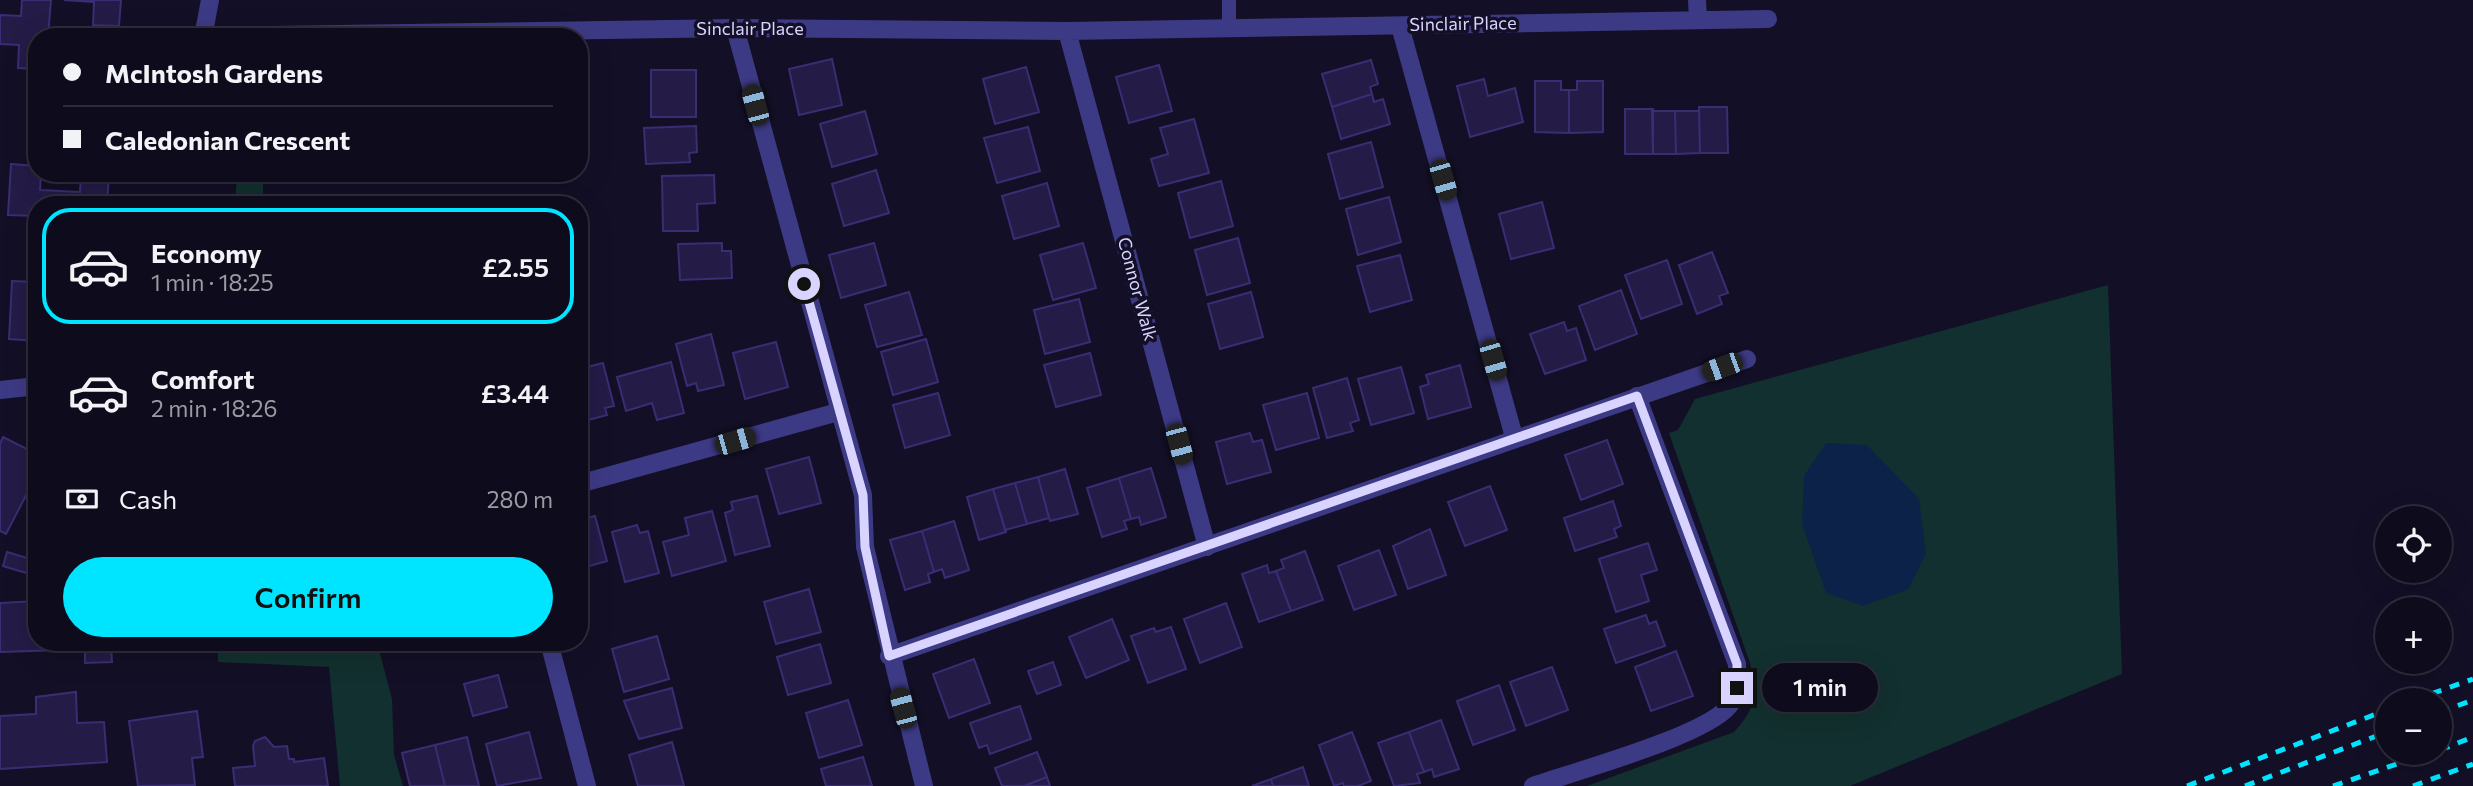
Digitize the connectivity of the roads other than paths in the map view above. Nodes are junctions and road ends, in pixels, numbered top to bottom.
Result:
1 (210, 0) edge
2 (1228, 0) edge
3 (1697, 0) edge
4 (1698, 19) junction
5 (1768, 19) dead end
6 (1229, 26) junction
7 (1400, 26) junction
8 (205, 28) edge
9 (735, 28) junction
10 (588, 30) edge
11 (1067, 31) junction
12 (1747, 359) dead end
13 (28, 387) edge
14 (0, 390) edge
15 (1637, 396) junction
16 (838, 412) junction
17 (1514, 437) junction
18 (588, 481) edge
19 (1207, 547) junction
20 (551, 651) edge
21 (889, 656) junction
22 (587, 786) edge
23 (924, 786) edge
24 (1534, 786) edge

1 - 8 street
2 - 6 lane
3 - 4 street
4 - 5 street, Sinclair Place
4 - 7 street, Sinclair Place
6 - 7 street, Sinclair Place
6 - 11 street, Sinclair Place
7 - 17 street
9 - 10 street, Sinclair Place
9 - 11 street, Sinclair Place
9 - 16 street
11 - 19 street, Connor Walk
12 - 15 street
13 - 14 street
15 - 17 street
15 - 24 street
16 - 18 street
16 - 21 street
17 - 19 street
19 - 21 street
20 - 22 street
21 - 23 street

